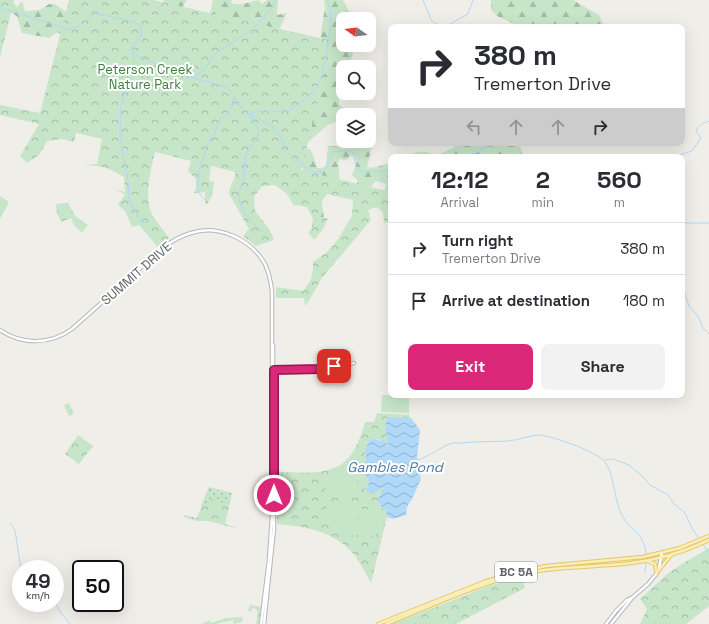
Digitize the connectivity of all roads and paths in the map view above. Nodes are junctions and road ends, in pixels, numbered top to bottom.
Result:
1 (0, 330) edge
2 (354, 363) dead end
3 (273, 370) junction
4 (709, 536) edge
5 (709, 540) edge
6 (662, 553) junction
7 (672, 554) junction
8 (662, 557) junction
9 (643, 561) junction
10 (658, 572) junction
11 (633, 597) junction
12 (262, 624) edge
13 (378, 624) edge
14 (386, 624) edge
15 (606, 624) edge
16 (611, 624) edge

1 - 3 main road, SUMMIT DRIVE
2 - 3 main road
3 - 12 main road, SUMMIT DRIVE
4 - 6 main road, BC 5A
5 - 7 main road, BC 5A
6 - 8 main road
6 - 13 main road, BC 5A
7 - 8 main road, BC 5A
7 - 10 main road
8 - 9 main road, BC 5A
8 - 10 main road
9 - 10 main road
9 - 14 main road, BC 5A
10 - 11 main road
11 - 15 main road
11 - 16 main road

